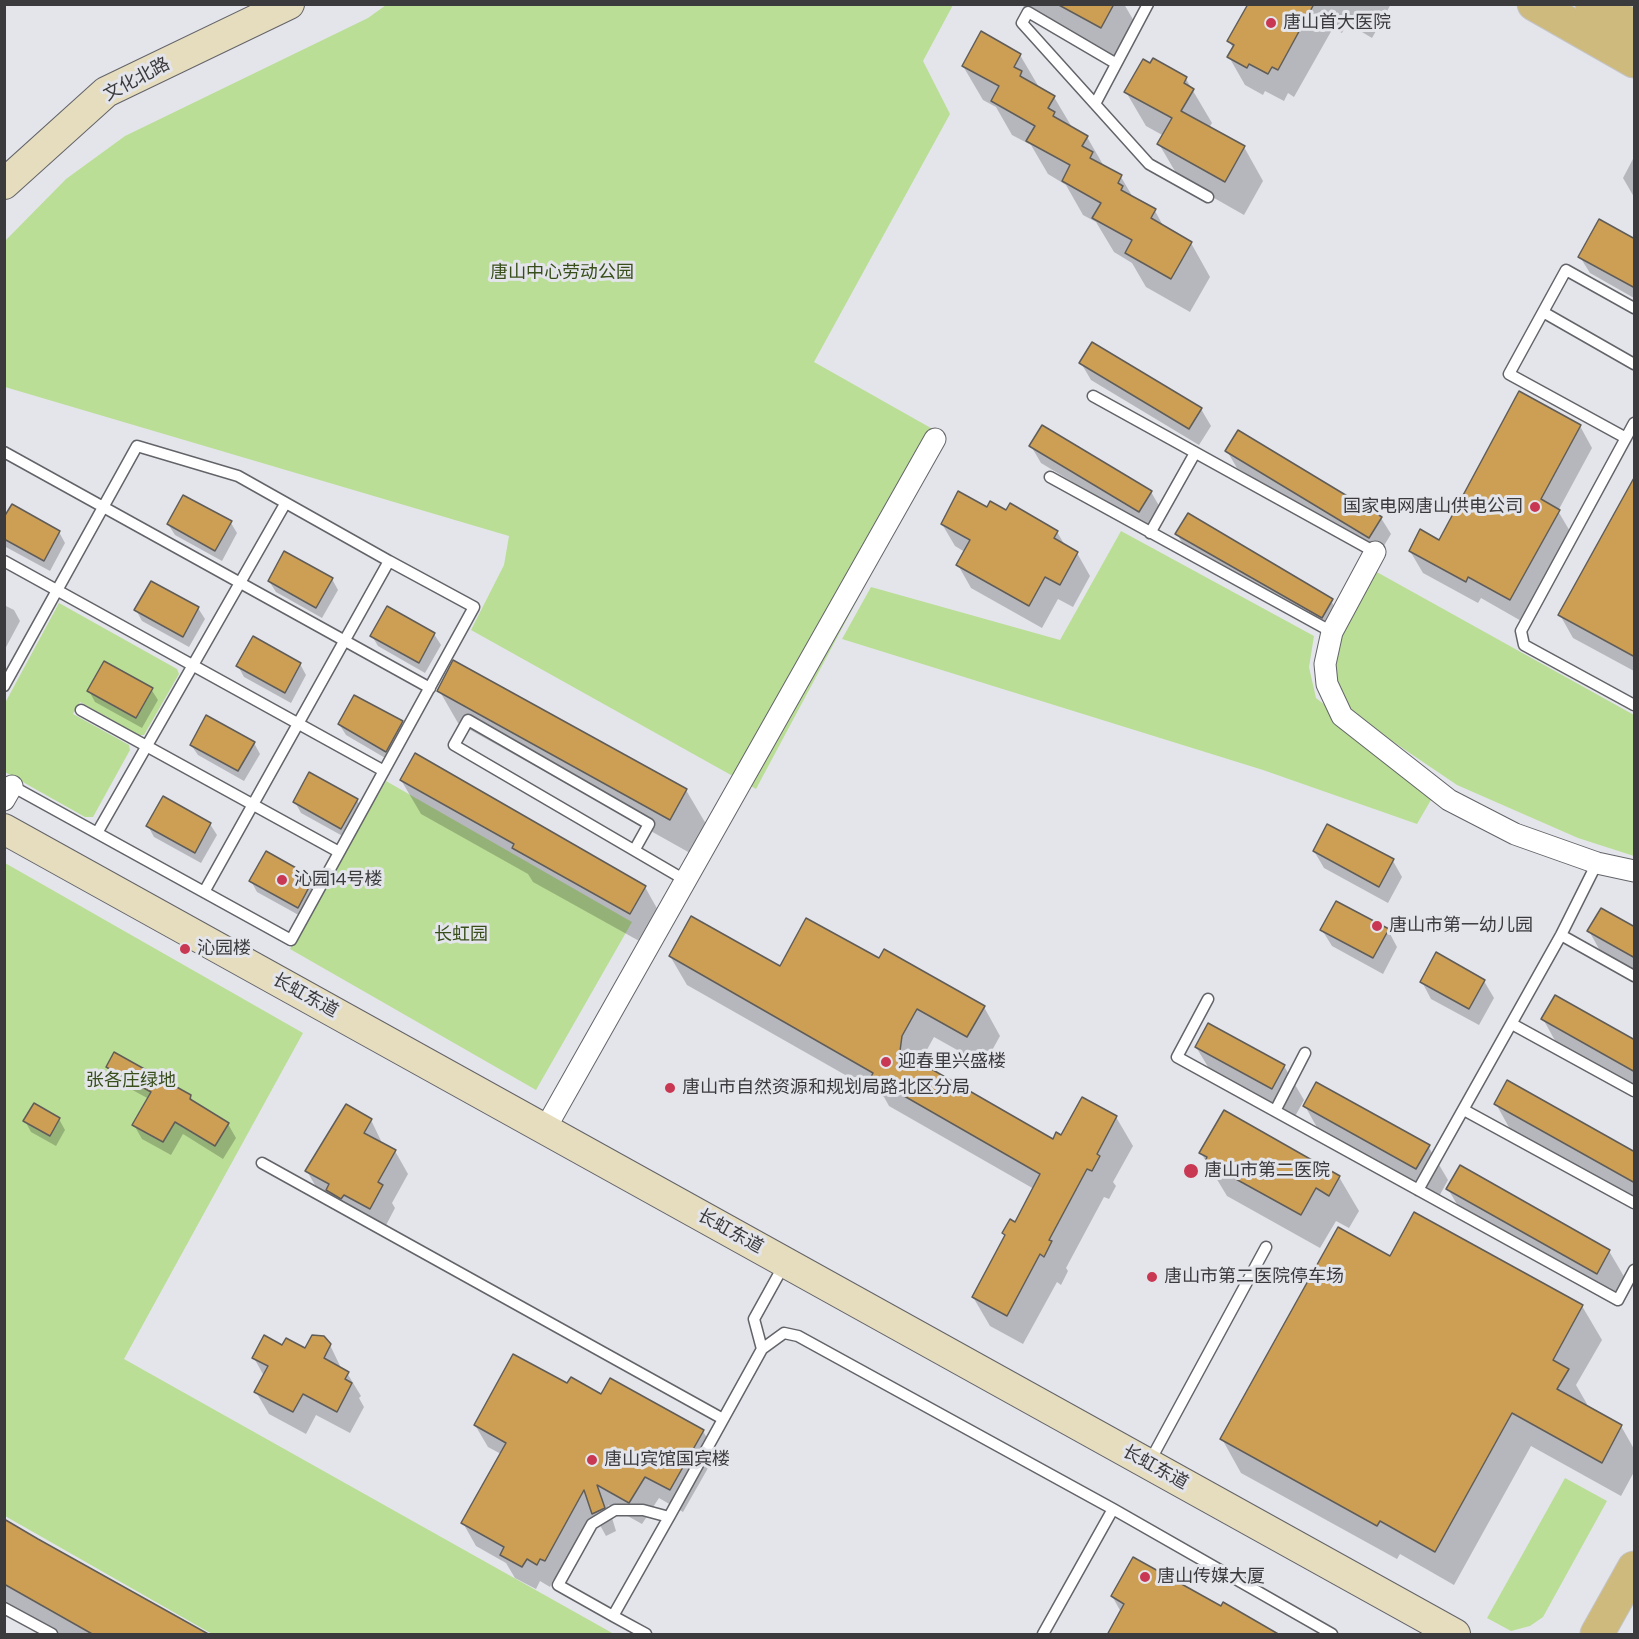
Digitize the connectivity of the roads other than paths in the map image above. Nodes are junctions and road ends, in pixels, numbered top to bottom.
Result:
1 (290, 4) edge
2 (1148, 4) edge
3 (1534, 4) edge
4 (1592, 4) edge
5 (1635, 27) edge
6 (1635, 61) edge
7 (1115, 63) junction
8 (1095, 104) junction
9 (4, 184) edge
10 (1208, 197) dead end
11 (1635, 308) edge
12 (1543, 312) junction
13 (1635, 364) edge
14 (1093, 396) dead end
15 (1635, 423) edge
16 (1626, 438) junction
17 (934, 439) dead end
18 (4, 453) edge
19 (1196, 453) junction
20 (1050, 477) dead end
21 (285, 504) junction
22 (103, 507) junction
23 (1150, 533) junction
24 (1375, 552) joint
25 (4, 561) edge
26 (389, 561) junction
27 (240, 583) junction
28 (57, 590) junction
29 (1332, 632) junction
30 (345, 641) junction
31 (194, 666) junction
32 (9, 667) edge
33 (4, 686) edge
34 (430, 688) junction
35 (1635, 705) edge
36 (81, 710) dead end
37 (300, 726) junction
38 (148, 747) junction
39 (384, 771) junction
40 (7, 789) edge
41 (253, 805) junction
42 (4, 829) edge
43 (97, 833) junction
44 (635, 849) junction
45 (339, 852) junction
46 (1597, 863) junction
47 (1635, 871) edge
48 (685, 880) junction
49 (204, 892) junction
50 (1561, 935) junction
51 (1635, 976) edge
52 (1208, 999) dead end
53 (1512, 1024) junction
54 (1305, 1053) dead end
55 (1635, 1091) edge
56 (1464, 1110) junction
57 (1275, 1112) junction
58 (544, 1129) junction
59 (262, 1163) dead end
60 (1418, 1190) junction
61 (1635, 1203) edge
62 (1266, 1247) dead end
63 (785, 1262) junction
64 (1635, 1270) edge
65 (762, 1349) junction
66 (723, 1419) junction
67 (1149, 1464) junction
68 (1113, 1509) junction
69 (669, 1517) junction
70 (1635, 1568) edge
71 (4, 1608) edge
72 (613, 1616) junction
73 (52, 1635) edge
74 (646, 1635) edge
75 (1043, 1635) edge
76 (1332, 1635) edge
77 (1455, 1635) edge
78 (1597, 1635) edge

1 - 9 street, 文化北路
2 - 7 lane
3 - 6 main road
4 - 5 main road
7 - 8 lane
7 - 8 lane
8 - 10 lane
11 - 12 lane
12 - 13 lane
12 - 16 lane
14 - 19 lane
15 - 16 lane
16 - 35 lane
17 - 48 street
18 - 22 lane
19 - 23 lane
19 - 24 lane
20 - 23 lane
21 - 22 lane
21 - 26 lane
21 - 27 lane
22 - 27 lane
22 - 28 lane
23 - 29 lane
24 - 29 street
25 - 28 lane
26 - 30 lane
26 - 34 lane
27 - 30 lane
27 - 31 lane
28 - 31 lane
28 - 32 lane
29 - 46 street
30 - 34 lane
30 - 37 lane
31 - 37 lane
31 - 38 lane
32 - 33 lane
34 - 39 lane
36 - 38 lane
37 - 39 lane
37 - 41 lane
38 - 41 lane
38 - 43 lane
39 - 45 lane
40 - 43 lane
41 - 45 lane
41 - 49 lane
42 - 58 street, 长虹东道
43 - 49 lane
44 - 44 lane
44 - 48 lane
45 - 49 lane
46 - 47 street
46 - 50 lane
48 - 58 street
50 - 51 lane
50 - 53 lane
52 - 57 lane
53 - 55 lane
53 - 56 lane
54 - 57 lane
56 - 60 lane
56 - 61 lane
57 - 60 lane
58 - 63 street, 长虹东道
59 - 66 lane
60 - 64 lane
62 - 67 lane
63 - 65 lane
63 - 67 street, 长虹东道
65 - 66 lane
65 - 68 lane
66 - 69 lane
67 - 77 street, 长虹东道
68 - 75 lane
68 - 76 lane
69 - 72 lane
69 - 72 lane
70 - 78 main road
71 - 73 lane
72 - 74 lane

